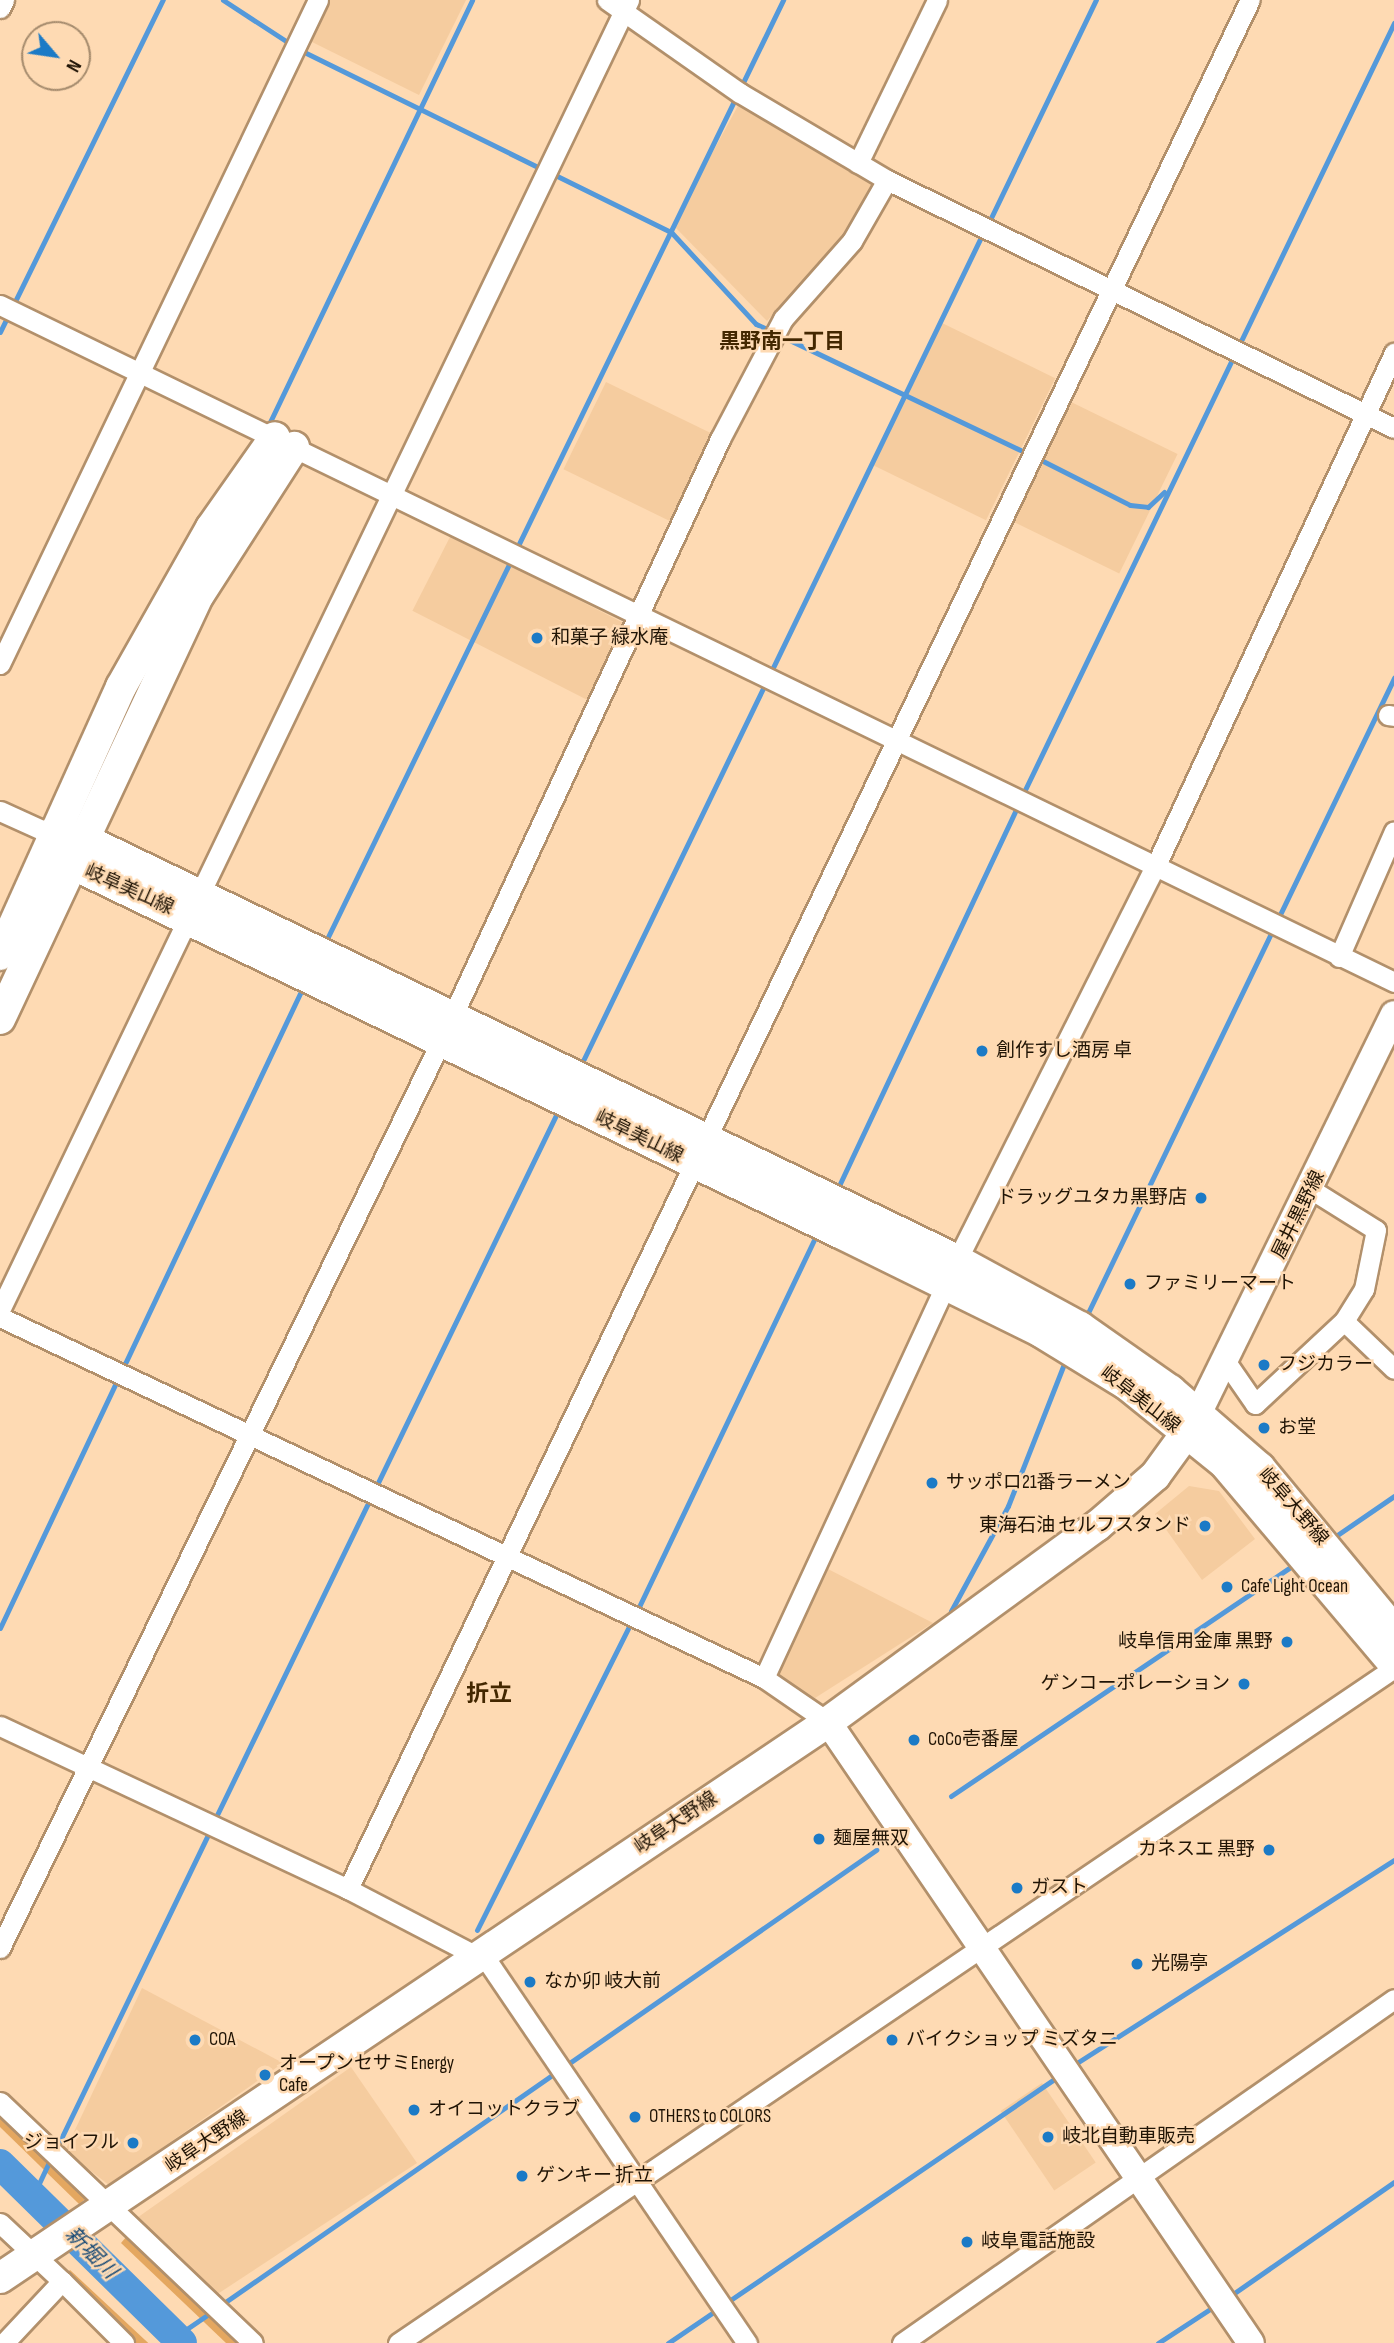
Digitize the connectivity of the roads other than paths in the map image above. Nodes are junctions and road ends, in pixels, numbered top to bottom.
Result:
1 (4, 0) edge
2 (318, 0) edge
3 (607, 0) edge
4 (937, 0) edge
5 (1250, 0) edge
6 (626, 6) edge
7 (0, 8) edge
8 (858, 163) junction
9 (887, 180) junction
10 (1110, 290) junction
11 (0, 305) edge
12 (1394, 353) edge
13 (140, 371) junction
14 (1365, 413) junction
15 (1394, 428) edge
16 (284, 442) junction
17 (395, 495) junction
18 (638, 615) junction
19 (0, 664) edge
20 (896, 737) junction
21 (0, 811) edge
22 (1394, 831) edge
23 (51, 834) junction
24 (80, 853) junction
25 (1156, 865) junction
26 (196, 907) junction
27 (0, 955) edge
28 (1339, 957) junction
29 (1394, 982) edge
30 (1394, 1014) edge
31 (0, 1019) edge
32 (446, 1030) junction
33 (699, 1151) junction
34 (1312, 1190) junction
35 (952, 1273) junction
36 (0, 1310) edge
37 (0, 1317) edge
38 (1344, 1321) junction
39 (1226, 1362) junction
40 (1394, 1369) edge
41 (1193, 1426) junction
42 (252, 1435) junction
43 (502, 1559) junction
44 (1394, 1630) edge
45 (1394, 1666) edge
46 (764, 1678) junction
47 (828, 1722) junction
48 (0, 1726) edge
49 (87, 1768) junction
50 (348, 1889) junction
51 (0, 1948) edge
52 (984, 1952) junction
53 (479, 1955) junction
54 (1394, 1999) edge
55 (0, 2102) edge
56 (1140, 2178) junction
57 (636, 2181) junction
58 (112, 2209) junction
59 (0, 2223) edge
60 (46, 2267) junction
61 (0, 2278) edge
62 (0, 2293) edge
63 (4, 2343) edge
64 (124, 2343) edge
65 (253, 2343) edge
66 (398, 2343) edge
67 (747, 2343) edge
68 (902, 2343) edge
69 (1251, 2343) edge

1 - 7 street
2 - 13 street
3 - 6 street
4 - 8 street
5 - 10 street
6 - 8 street
6 - 17 street
8 - 9 street
9 - 10 street
9 - 18 street
10 - 14 street
10 - 20 street
11 - 13 street
12 - 14 street
13 - 16 street
13 - 19 street
14 - 15 street
14 - 25 street
16 - 17 street
16 - 23 main road
16 - 24 main road, 岐阜美山線
17 - 18 street
17 - 26 street
18 - 20 street
18 - 32 street
20 - 25 street
20 - 33 street
21 - 23 street
22 - 28 street
23 - 24 main road, 岐阜美山線
23 - 27 main road
24 - 26 main road, 岐阜美山線
24 - 31 main road, 岐阜美山線
25 - 28 street
25 - 35 street
26 - 32 main road, 岐阜美山線
26 - 36 street
28 - 29 street
30 - 34 street, 屋井黒野線
32 - 33 main road, 岐阜美山線
32 - 42 street
33 - 35 main road, 岐阜美山線
33 - 43 street
34 - 38 street
34 - 39 street, 屋井黒野線
35 - 41 main road, 岐阜美山線
35 - 46 street
37 - 42 street
38 - 39 street
38 - 40 street
39 - 41 street, 屋井黒野線
41 - 44 main road, 岐阜大野線
41 - 45 main road, 岐阜大野線
41 - 47 main road, 岐阜大野線
42 - 43 street
42 - 49 street
43 - 46 street
43 - 50 street
45 - 52 street
46 - 47 street
47 - 52 street
47 - 53 main road, 岐阜大野線
48 - 49 street
49 - 50 street
49 - 51 street
50 - 53 street
52 - 56 street
52 - 57 street
53 - 57 street
53 - 58 main road, 岐阜大野線
54 - 56 street
55 - 58 street
56 - 68 street
56 - 69 street
57 - 66 street
57 - 67 street
58 - 60 main road, 岐阜大野線
58 - 65 street
59 - 60 street
60 - 61 main road, 岐阜大野線
60 - 62 main road, 岐阜大野線
60 - 63 street
60 - 64 street

